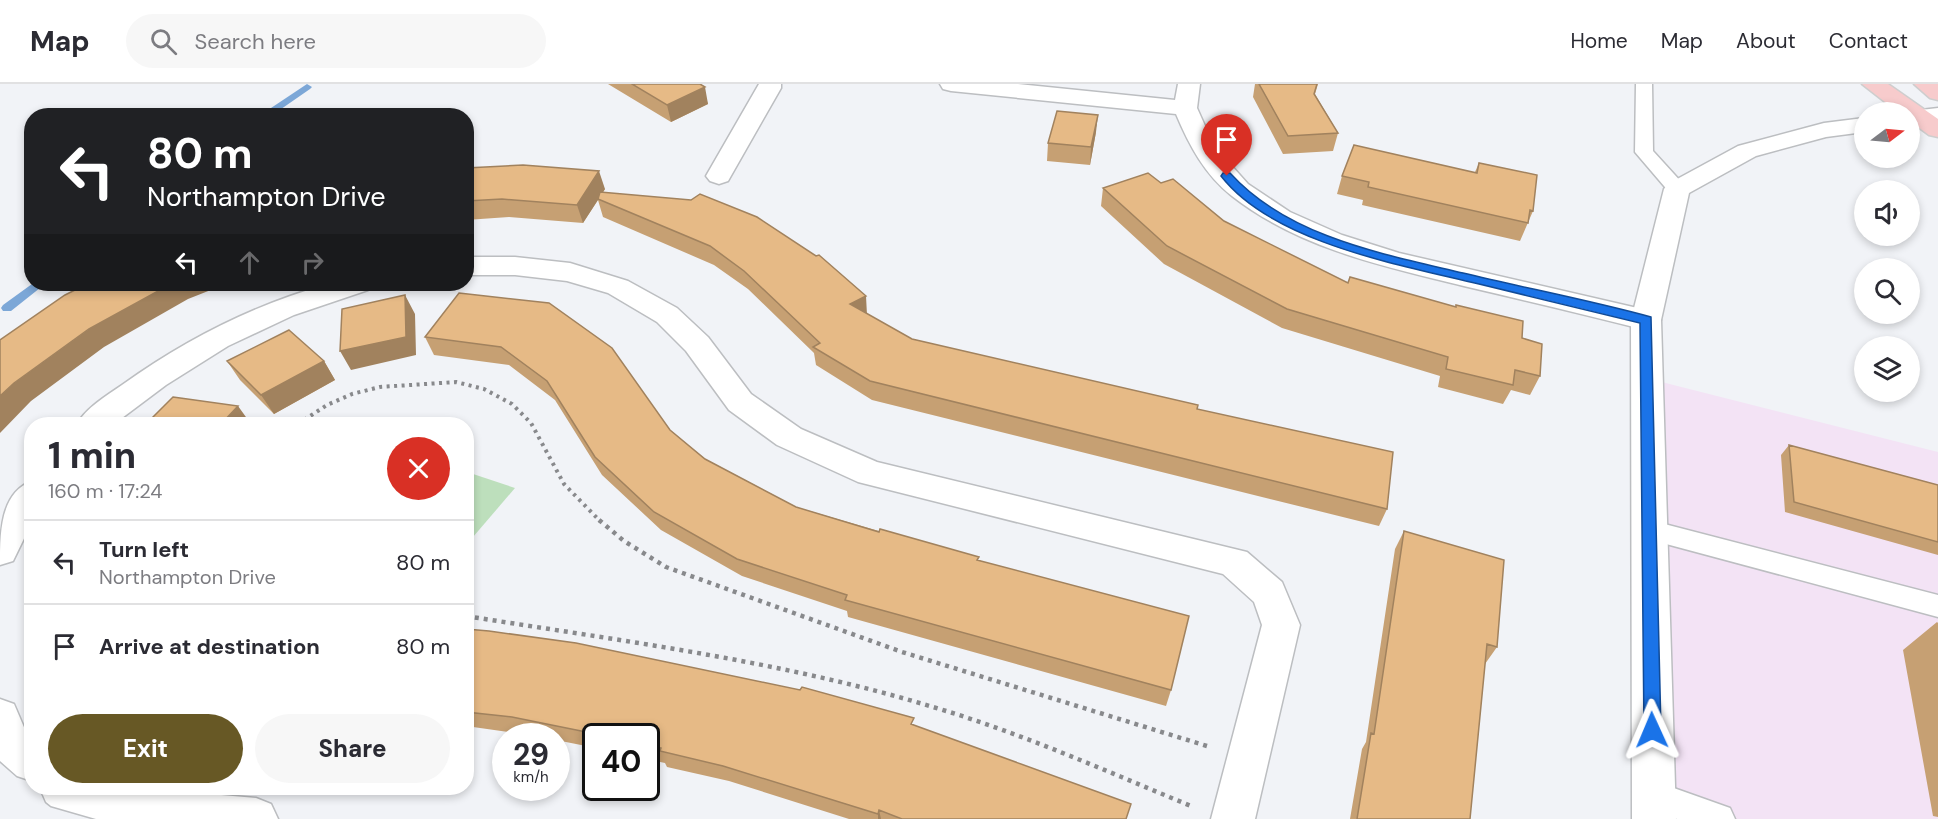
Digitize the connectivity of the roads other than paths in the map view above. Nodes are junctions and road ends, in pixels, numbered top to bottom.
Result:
1 (770, 84) edge
2 (951, 84) edge
3 (1644, 84) edge
4 (1874, 84) edge
5 (1925, 84) edge
6 (1938, 93) edge
7 (1187, 96) edge
8 (1926, 120) edge
9 (1854, 126) edge
10 (719, 176) dead end
11 (1677, 189) junction
12 (474, 266) edge
13 (330, 291) edge
14 (1646, 320) junction
15 (102, 417) edge
16 (24, 502) edge
17 (1649, 530) junction
18 (0, 551) edge
19 (1938, 606) edge
20 (0, 717) edge
21 (24, 755) edge
22 (80, 795) edge
23 (1654, 808) edge
24 (1218, 815) edge
25 (256, 819) edge
26 (1719, 819) edge

1 - 10 street
2 - 7 street
3 - 11 lane
4 - 8 main road
5 - 6 main road
7 - 14 street
9 - 11 street
11 - 14 street
12 - 24 street
13 - 15 street
14 - 17 street
16 - 18 street
17 - 19 lane
17 - 23 street
20 - 21 street
22 - 25 street
23 - 26 lane

